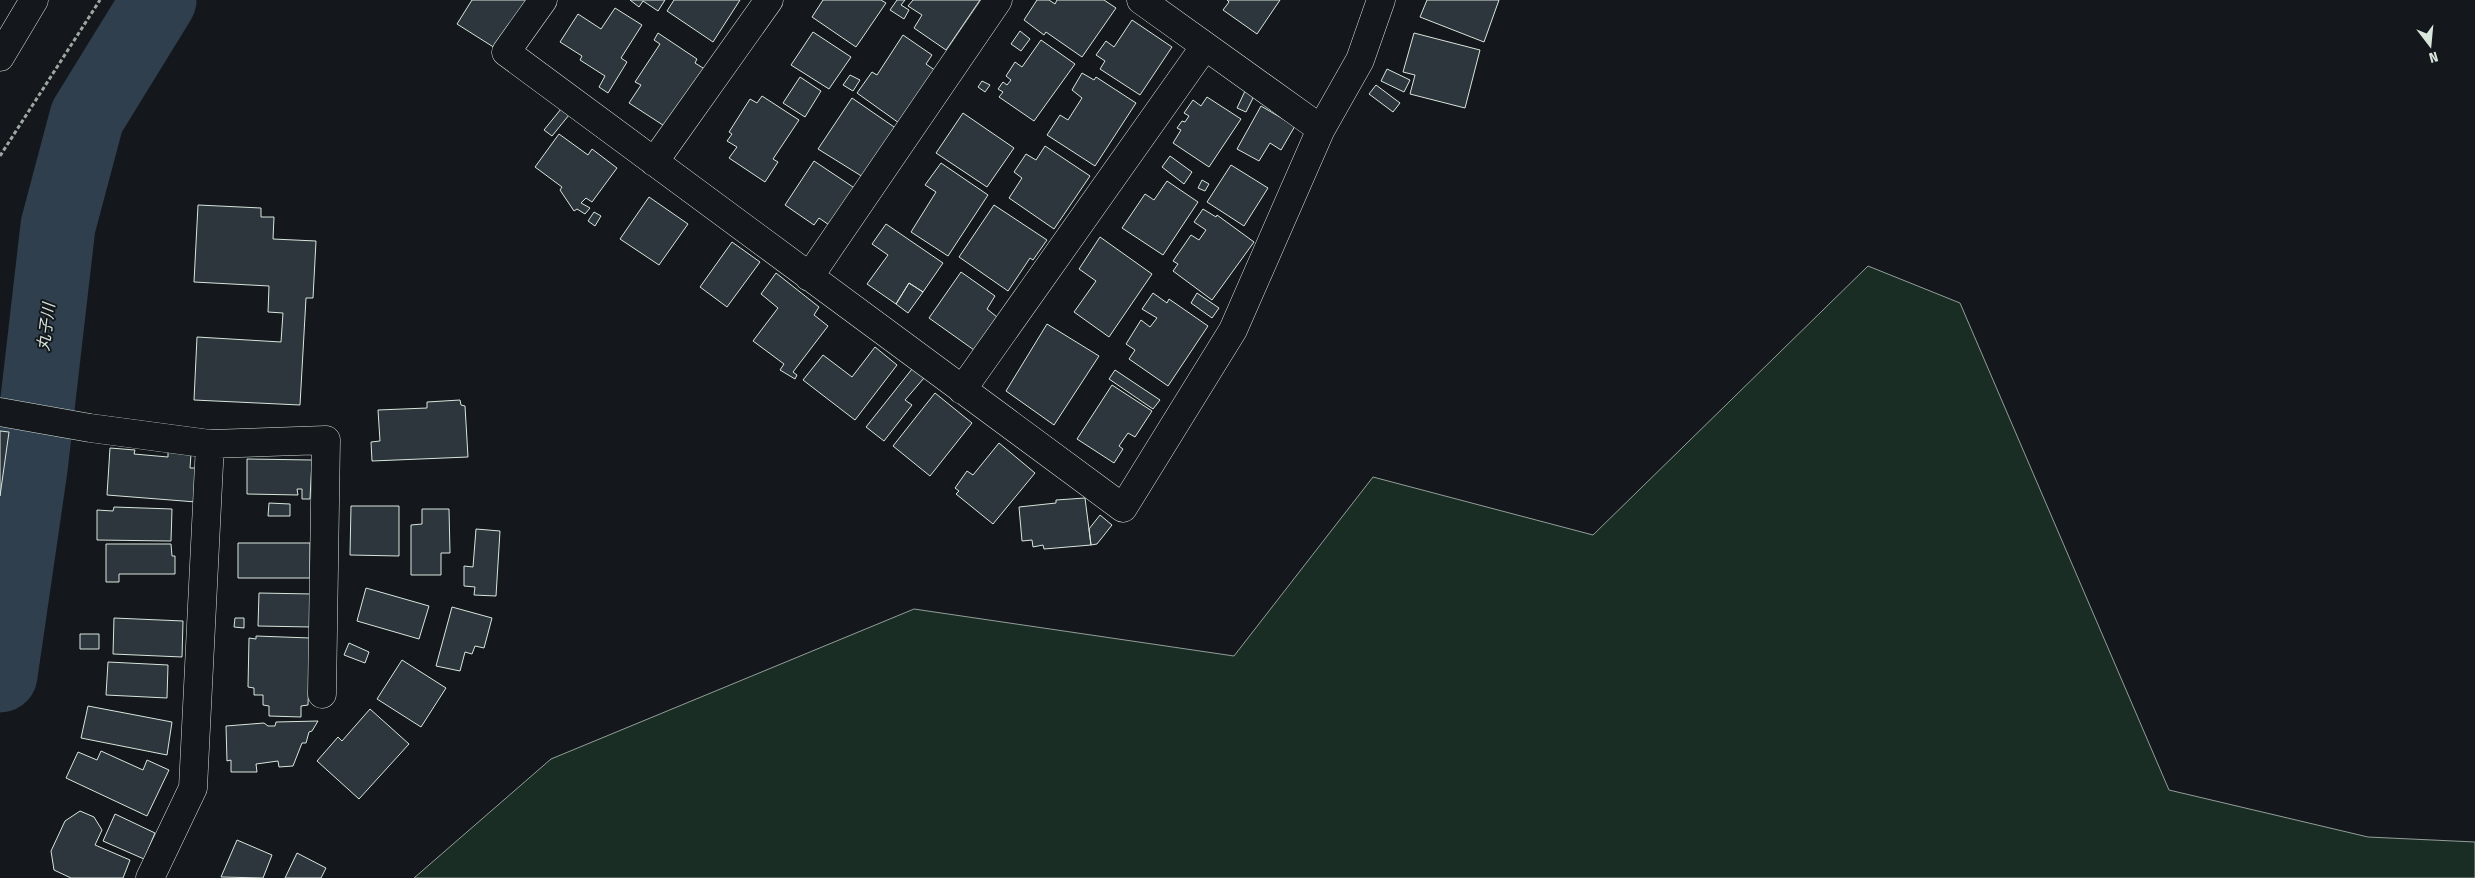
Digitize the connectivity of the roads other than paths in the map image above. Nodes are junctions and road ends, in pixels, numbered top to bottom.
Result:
1 (34, 0) edge
2 (543, 0) edge
3 (769, 0) edge
4 (998, 0) edge
5 (1141, 0) edge
6 (1381, 0) edge
7 (1205, 46) junction
8 (0, 57) edge
9 (1321, 129) junction
10 (654, 162) junction
11 (809, 277) junction
12 (962, 390) junction
13 (0, 412) edge
14 (210, 444) junction
15 (322, 694) dead end
16 (150, 878) edge

1 - 8 main road
2 - 10 main road
3 - 10 main road
4 - 11 main road
5 - 7 main road
6 - 9 main road
7 - 9 main road
7 - 12 main road
9 - 12 main road
10 - 11 main road
11 - 12 main road
13 - 14 main road
14 - 15 main road
14 - 16 main road

